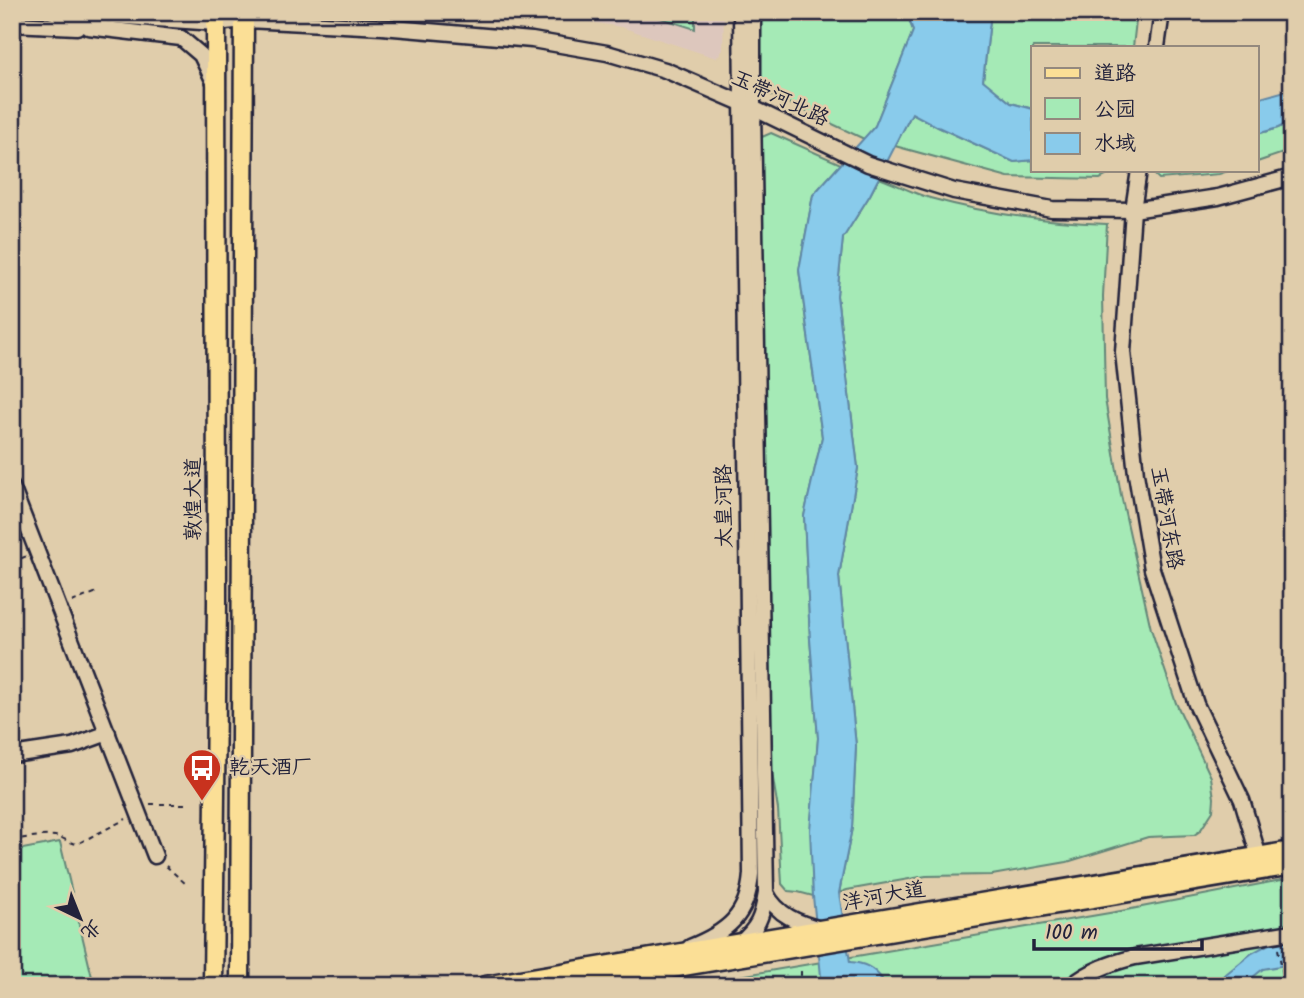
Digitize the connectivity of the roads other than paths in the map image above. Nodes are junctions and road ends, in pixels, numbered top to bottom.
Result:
1 (52, 12) edge
2 (740, 12) edge
3 (753, 12) edge
4 (1163, 12) edge
5 (219, 16) edge
6 (244, 16) edge
7 (157, 19) junction
8 (12, 24) edge
9 (88, 27) junction
10 (1157, 46) edge
11 (216, 87) junction
12 (747, 106) junction
13 (1139, 172) edge
14 (1292, 177) edge
15 (1133, 210) junction
16 (12, 487) edge
17 (108, 733) junction
18 (12, 755) edge
19 (1292, 851) edge
20 (155, 856) road end
21 (1259, 857) junction
22 (1292, 865) edge
23 (751, 874) junction
24 (766, 893) junction
25 (826, 930) junction
26 (1292, 932) edge
27 (752, 942) junction
28 (669, 955) junction
29 (213, 986) edge
30 (240, 986) edge
31 (485, 986) edge
32 (576, 986) edge
33 (1071, 986) edge

1 - 7 street
1 - 9 street
2 - 12 street, 太皇河路
3 - 12 street, 太皇河路
4 - 10 street
5 - 6 street, 玉带河北路
5 - 7 street, 玉带河北路
5 - 11 main road, 敦煌大道
6 - 12 street, 玉带河北路
6 - 30 main road
7 - 9 street
8 - 9 street
9 - 11 street
11 - 29 main road, 敦煌大道
12 - 15 street, 玉带河北路
12 - 23 street, 太皇河路
12 - 24 street, 太皇河路
13 - 15 street, 玉带河东路
14 - 15 street, 玉带河北路
15 - 21 street, 玉带河东路
16 - 17 street
17 - 18 street
17 - 20 street
19 - 21 main road, 洋河大道
21 - 25 main road, 洋河大道
22 - 27 main road, 洋河大道
23 - 27 street
23 - 28 street, 太皇河路
24 - 25 street
24 - 27 street, 太皇河路
25 - 27 main road, 洋河大道
26 - 33 street
27 - 28 main road, 洋河大道
27 - 32 main road, 洋河大道
28 - 31 main road, 洋河大道

